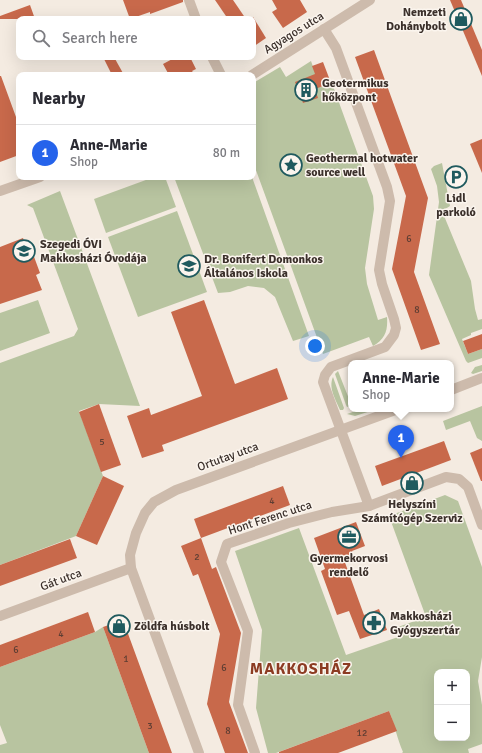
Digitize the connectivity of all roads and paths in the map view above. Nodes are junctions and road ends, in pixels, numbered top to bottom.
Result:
1 (189, 0) edge
2 (370, 0) edge
3 (195, 16) edge
4 (324, 30) junction
5 (213, 60) edge
6 (219, 72) edge
7 (256, 72) edge
8 (32, 180) edge
9 (0, 192) edge
10 (350, 360) edge
11 (348, 361) edge
12 (482, 378) edge
13 (454, 389) edge
14 (390, 412) edge
15 (341, 430) junction
16 (370, 506) junction
17 (482, 525) edge
18 (131, 568) junction
19 (0, 616) edge
20 (199, 753) edge
21 (255, 753) edge

1 - 3 street
2 - 4 street, Agyagos utca
4 - 7 street, Agyagos utca
4 - 10 street
5 - 6 street
8 - 9 street
11 - 15 street
12 - 13 street
14 - 15 street, Ortutay utca
15 - 16 street
15 - 18 street, Ortutay utca
16 - 17 street
16 - 21 street, Hont Ferenc utca
18 - 19 street, Gát utca
18 - 20 street, Ortutay utca

